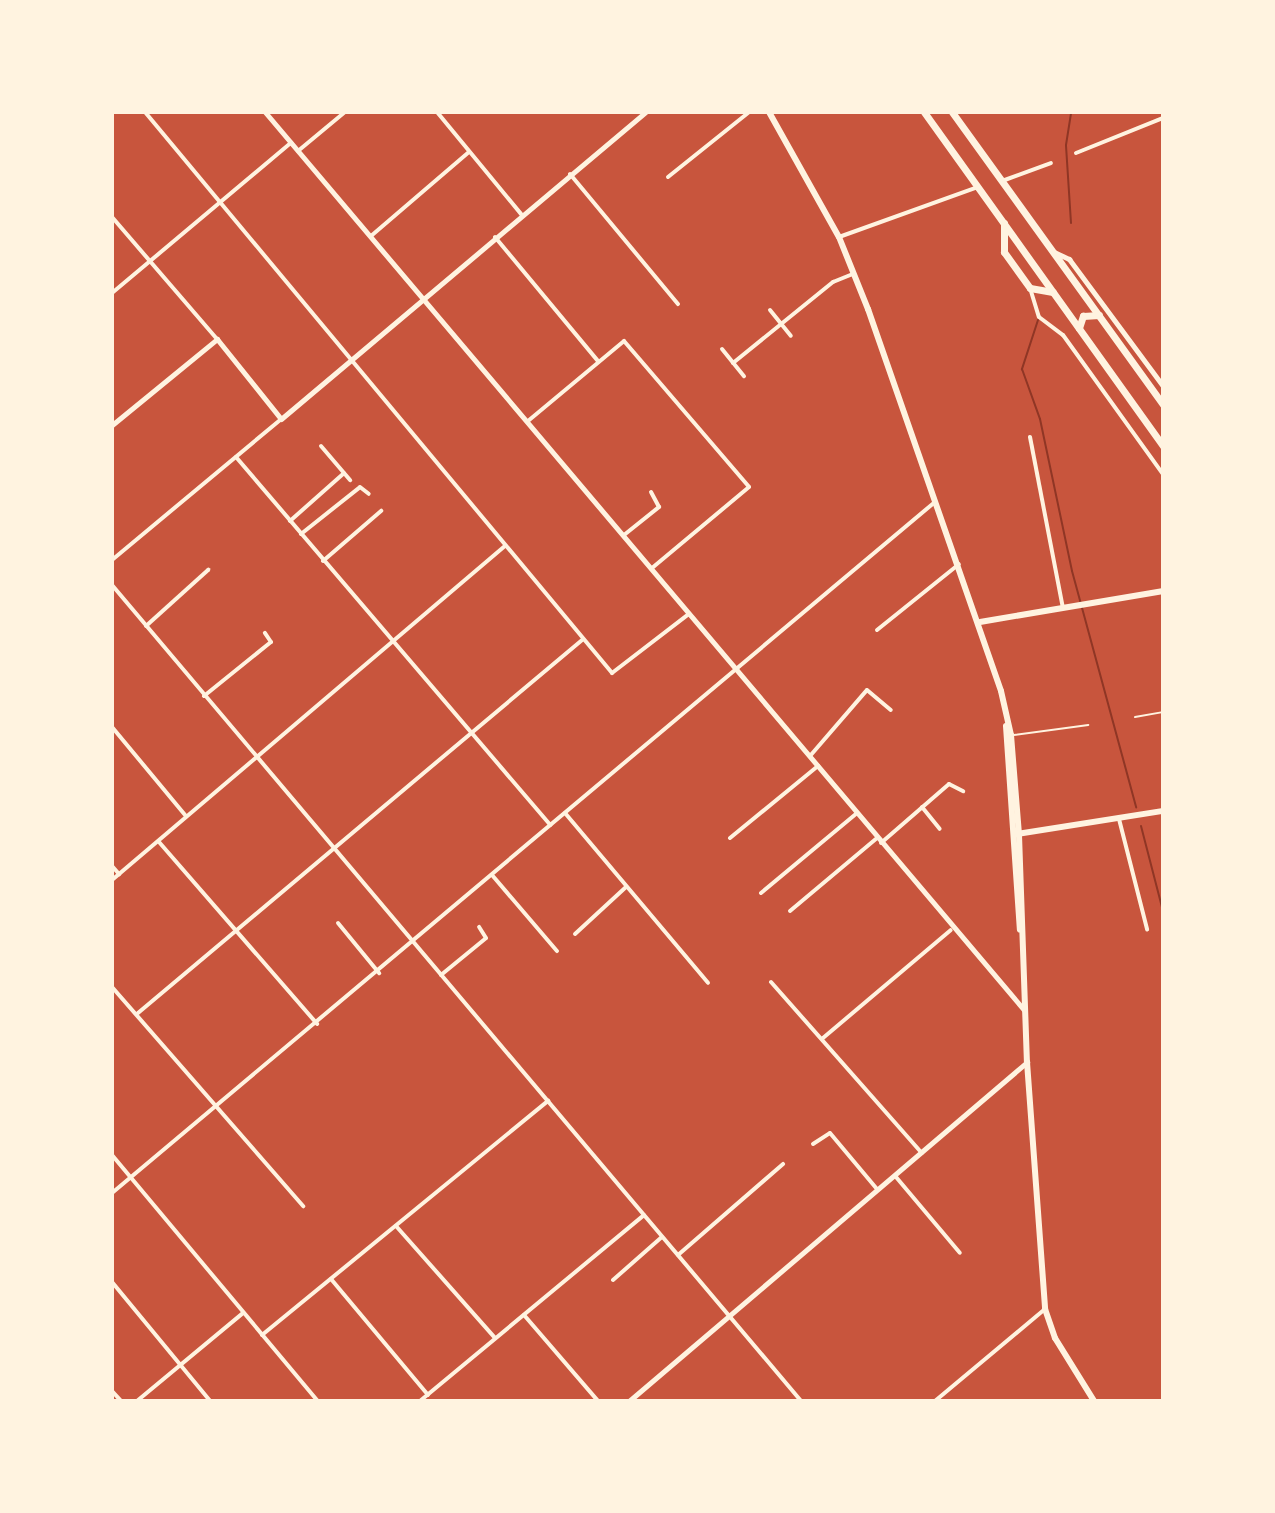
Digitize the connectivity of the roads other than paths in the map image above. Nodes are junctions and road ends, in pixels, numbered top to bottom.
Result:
1 (145, 112) edge
2 (265, 112) edge
3 (345, 112) edge
4 (437, 112) edge
5 (645, 112) edge
6 (749, 112) edge
7 (769, 112) edge
8 (924, 112) edge
9 (952, 112) edge
10 (1163, 118) edge
11 (291, 143) junction
12 (298, 151) junction
13 (469, 152) junction
14 (1076, 153) dead end
15 (1051, 163) dead end
16 (570, 174) junction
17 (668, 177) dead end
18 (1002, 181) junction
19 (978, 187) junction
20 (220, 201) junction
21 (521, 214) junction
22 (112, 217) edge
23 (1004, 223) junction
24 (370, 237) junction
25 (495, 237) junction
26 (839, 237) junction
27 (1054, 252) junction
28 (149, 261) junction
29 (853, 274) junction
30 (1030, 288) junction
31 (1053, 292) junction
32 (112, 293) edge
33 (421, 299) junction
34 (678, 304) dead end
35 (770, 310) dead end
36 (1099, 315) junction
37 (781, 324) junction
38 (1079, 328) junction
39 (791, 336) dead end
40 (217, 339) junction
41 (722, 349) dead end
42 (351, 359) junction
43 (598, 361) junction
44 (733, 363) junction
45 (744, 376) dead end
46 (1163, 386) edge
47 (1163, 405) edge
48 (281, 419) junction
49 (528, 421) junction
50 (112, 425) edge
51 (1030, 437) dead end
52 (321, 446) dead end
53 (1163, 446) edge
54 (236, 457) junction
55 (344, 473) junction
56 (1163, 474) edge
57 (350, 480) dead end
58 (651, 492) dead end
59 (369, 494) dead end
60 (937, 501) junction
61 (381, 511) dead end
62 (290, 521) junction
63 (301, 534) junction
64 (624, 535) junction
65 (505, 546) junction
66 (112, 560) edge
67 (323, 561) junction
68 (959, 564) junction
69 (652, 568) junction
70 (208, 570) dead end
71 (112, 585) edge
72 (1163, 591) edge
73 (1063, 608) junction
74 (689, 614) junction
75 (980, 622) junction
76 (146, 626) junction
77 (877, 630) dead end
78 (265, 633) dead end
79 (582, 640) junction
80 (393, 644) junction
81 (736, 669) junction
82 (204, 696) junction
83 (891, 710) dead end
84 (1163, 712) edge
85 (1135, 717) dead end
86 (1088, 725) dead end
87 (112, 727) edge
88 (470, 735) junction
89 (1008, 736) junction
90 (810, 756) junction
91 (255, 757) junction
92 (818, 766) junction
93 (963, 791) dead end
94 (922, 807) junction
95 (1163, 811) edge
96 (565, 813) junction
97 (857, 813) junction
98 (186, 816) junction
99 (1119, 819) junction
100 (550, 825) junction
101 (940, 829) dead end
102 (1010, 832) junction
103 (1019, 835) junction
104 (730, 838) dead end
105 (158, 841) junction
106 (879, 841) junction
107 (333, 849) junction
108 (112, 866) edge
109 (119, 874) junction
110 (492, 875) junction
111 (112, 880) edge
112 (627, 887) junction
113 (761, 893) dead end
114 (790, 911) dead end
115 (338, 923) dead end
116 (479, 927) dead end
117 (1147, 929) dead end
118 (237, 930) junction
119 (951, 930) junction
120 (575, 934) dead end
121 (1021, 935) junction
122 (414, 944) junction
123 (557, 951) dead end
124 (379, 973) junction
125 (441, 975) junction
126 (771, 982) dead end
127 (708, 983) dead end
128 (112, 988) edge
129 (1025, 1011) junction
130 (138, 1013) junction
131 (317, 1024) junction
132 (823, 1038) junction
133 (1027, 1062) junction
134 (548, 1101) junction
135 (218, 1104) junction
136 (813, 1144) dead end
137 (922, 1153) junction
138 (112, 1155) edge
139 (783, 1164) dead end
140 (131, 1177) junction
141 (896, 1177) junction
142 (879, 1191) junction
143 (112, 1193) edge
144 (303, 1206) dead end
145 (644, 1215) junction
146 (396, 1226) junction
147 (662, 1237) junction
148 (960, 1253) dead end
149 (678, 1255) junction
150 (331, 1279) junction
151 (613, 1280) dead end
152 (112, 1282) edge
153 (1045, 1309) junction
154 (244, 1312) junction
155 (524, 1315) junction
156 (729, 1317) junction
157 (262, 1335) junction
158 (495, 1338) junction
159 (181, 1368) junction
160 (112, 1391) edge
161 (428, 1395) junction
162 (121, 1401) edge
163 (137, 1401) edge
164 (210, 1401) edge
165 (318, 1401) edge
166 (420, 1401) edge
167 (598, 1401) edge
168 (629, 1401) edge
169 (801, 1401) edge
170 (935, 1401) edge
171 (1094, 1401) edge

1 - 20 street
2 - 11 street
3 - 12 street
4 - 13 street
5 - 16 street
6 - 17 street
7 - 26 main road
8 - 19 highway
9 - 18 highway
10 - 14 street
11 - 12 street
11 - 20 street
12 - 24 street
13 - 21 street
13 - 24 street
15 - 18 street
16 - 21 street
16 - 34 street
18 - 27 highway
19 - 23 highway
19 - 26 street
20 - 28 street
20 - 42 street
21 - 25 street
22 - 28 street
23 - 30 highway
23 - 31 highway
24 - 33 street
25 - 33 street
25 - 43 street
26 - 29 main road
27 - 36 highway
27 - 46 street
28 - 32 street
28 - 40 street
29 - 37 street
29 - 60 main road
30 - 31 highway
30 - 56 street
31 - 38 highway
33 - 42 street
33 - 49 street
35 - 37 street
36 - 38 highway
36 - 47 highway
37 - 39 street
37 - 44 street
38 - 53 highway
40 - 48 street
40 - 50 street
41 - 44 street
42 - 48 street
42 - 65 street
43 - 49 street
43 - 69 street
44 - 45 street
48 - 54 street
49 - 64 street
51 - 73 street
52 - 55 street
54 - 62 street
54 - 66 street
55 - 57 street
55 - 62 street
58 - 64 street
59 - 63 street
60 - 68 main road
60 - 81 street
61 - 67 street
62 - 63 street
63 - 67 street
64 - 69 street
65 - 79 street
65 - 80 street
67 - 80 street
68 - 75 main road
68 - 77 street
69 - 74 street
70 - 76 street
71 - 76 street
72 - 73 main road
73 - 75 main road
74 - 79 street
74 - 81 street
75 - 89 main road
76 - 82 street
78 - 82 street
79 - 88 street
80 - 88 street
80 - 91 street
81 - 90 street
81 - 96 street
82 - 91 street
83 - 90 street
84 - 85 lane
86 - 89 lane
87 - 98 street
88 - 100 street
88 - 107 street
89 - 102 main road
89 - 103 main road
90 - 92 street
91 - 98 street
91 - 107 street
92 - 97 street
92 - 104 street
93 - 94 street
94 - 101 street
94 - 106 street
95 - 99 main road
96 - 100 street
96 - 112 street
97 - 106 street
97 - 113 street
98 - 105 street
99 - 103 main road
99 - 117 street
100 - 110 street
102 - 103 main road
102 - 121 main road
103 - 121 main road
105 - 109 street
105 - 118 street
106 - 114 street
106 - 119 street
107 - 118 street
107 - 122 street
108 - 109 street
109 - 111 street
110 - 122 street
110 - 123 street
112 - 120 street
112 - 127 street
115 - 124 street
116 - 125 street
118 - 130 street
118 - 131 street
119 - 129 street
119 - 132 street
121 - 129 main road
122 - 124 street
122 - 125 street
124 - 131 street
125 - 134 street
126 - 132 street
128 - 130 street
129 - 133 main road
130 - 135 street
131 - 135 street
132 - 137 street
133 - 137 street
133 - 153 main road
134 - 145 street
134 - 146 street
135 - 140 street
135 - 144 street
136 - 142 street
137 - 141 street
138 - 140 street
139 - 149 street
140 - 143 street
140 - 154 street
141 - 142 street
141 - 148 street
142 - 156 street
145 - 147 street
145 - 155 street
146 - 150 street
146 - 158 street
147 - 149 street
147 - 151 street
149 - 156 street
150 - 157 street
150 - 161 street
152 - 159 street
153 - 170 street
153 - 171 main road
154 - 157 street
154 - 159 street
155 - 158 street
155 - 167 street
156 - 168 street
156 - 169 street
157 - 165 street
158 - 161 street
159 - 163 street
159 - 164 street
160 - 162 street
161 - 166 street

